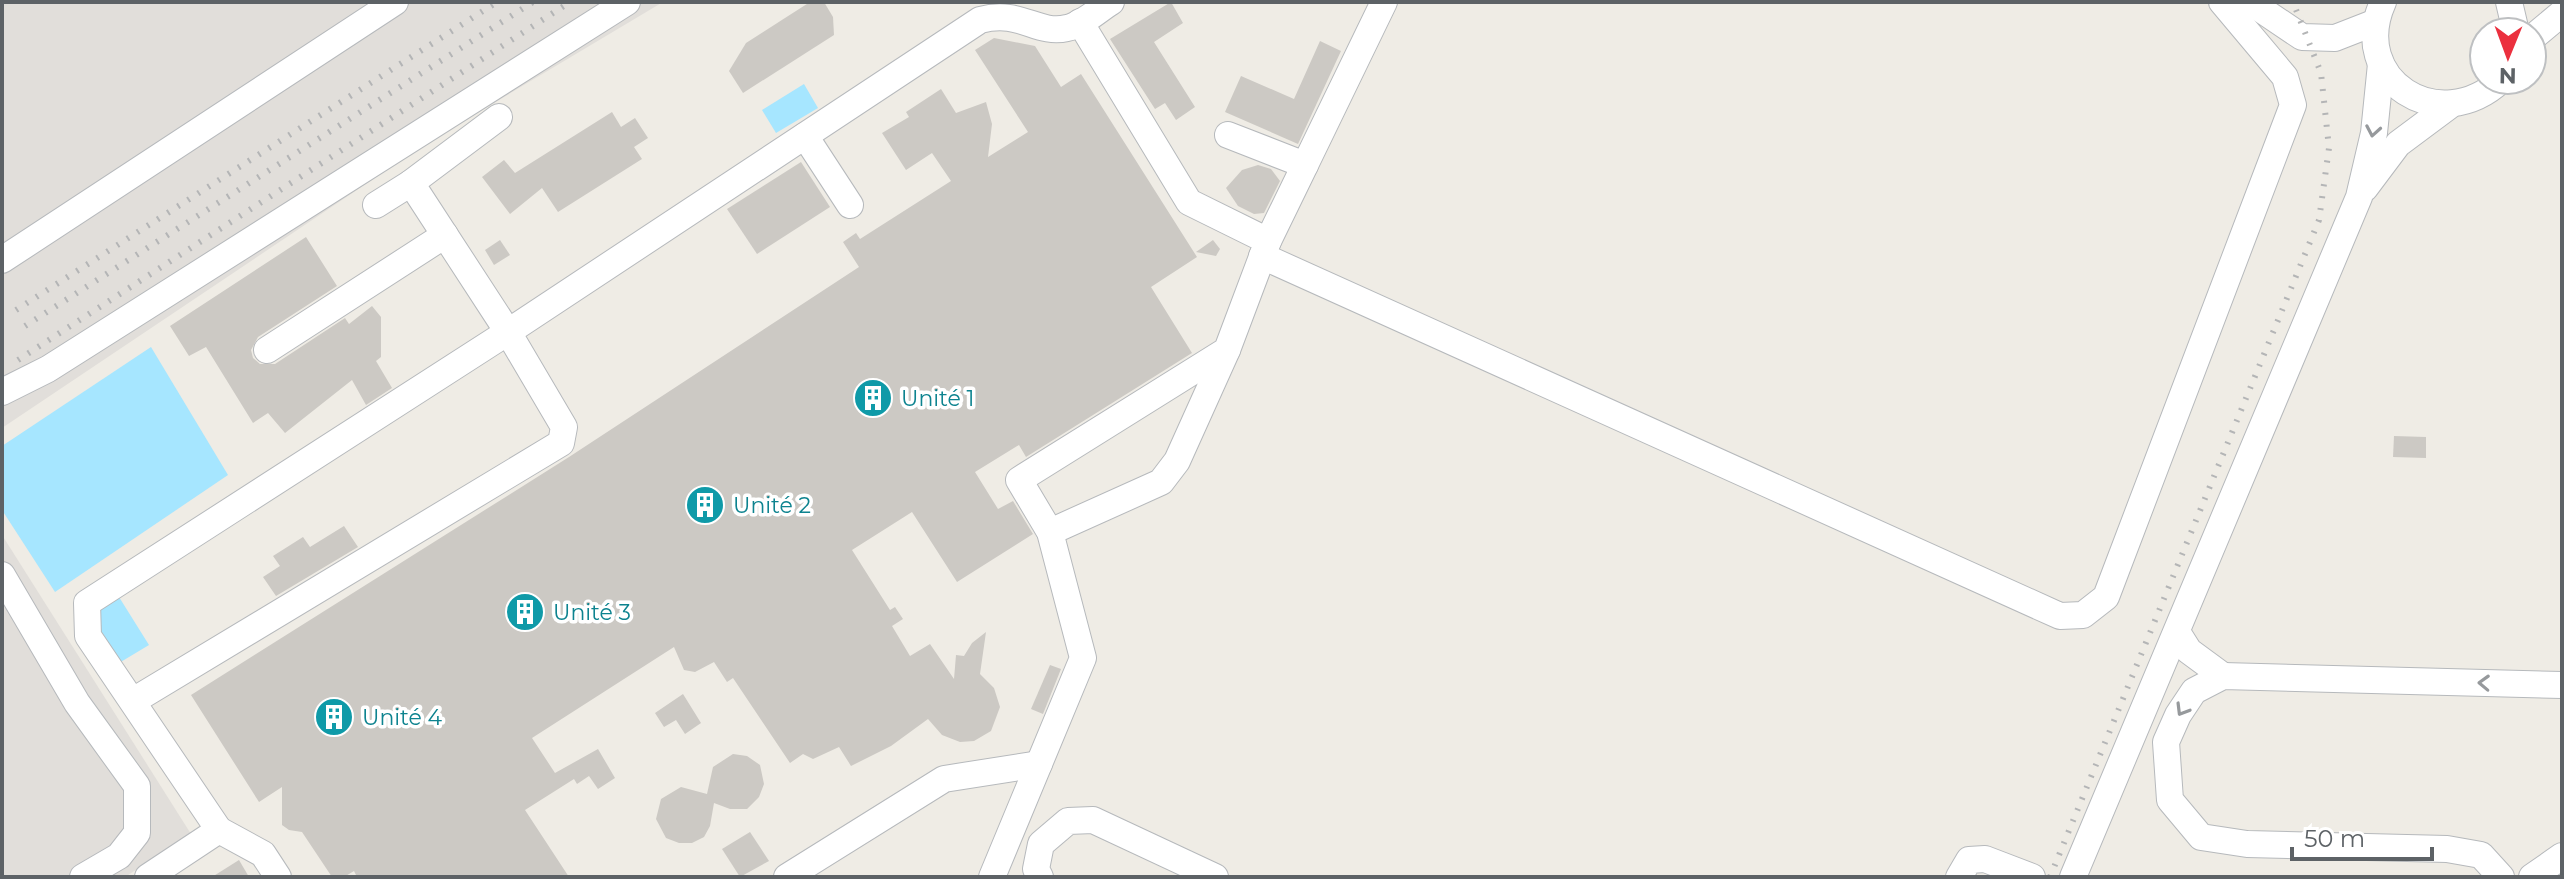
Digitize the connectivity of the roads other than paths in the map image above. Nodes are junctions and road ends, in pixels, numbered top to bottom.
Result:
1 (395, 2) edge
2 (627, 2) edge
3 (1111, 2) edge
4 (1384, 2) edge
5 (2222, 2) edge
6 (2250, 2) edge
7 (2380, 7) edge
8 (1008, 8) edge
9 (1080, 22) junction
10 (2381, 64) junction
11 (2478, 96) edge
12 (2449, 106) junction
13 (499, 117) dead end
14 (1228, 135) dead end
15 (805, 136) junction
16 (1305, 165) junction
17 (411, 183) junction
18 (2359, 197) junction
19 (376, 205) dead end
20 (850, 205) dead end
21 (445, 235) junction
22 (1265, 249) junction
23 (2, 260) edge
24 (508, 332) junction
25 (267, 350) dead end
26 (1227, 350) junction
27 (2, 392) edge
28 (1050, 532) junction
29 (2, 575) edge
30 (2177, 632) junction
31 (2223, 676) junction
32 (2562, 685) edge
33 (133, 701) junction
34 (1039, 764) junction
35 (219, 830) junction
36 (1011, 831) junction
37 (1041, 844) junction
38 (2562, 856) edge
39 (2562, 868) edge
40 (83, 877) edge
41 (148, 877) edge
42 (278, 877) edge
43 (787, 877) edge
44 (992, 877) edge
45 (1040, 877) edge
46 (1215, 877) edge
47 (1959, 877) edge
48 (2032, 877) edge
49 (2073, 877) edge
50 (2501, 877) edge
51 (2532, 877) edge
52 (2549, 877) edge

1 - 23 street
2 - 27 street
3 - 9 street
4 - 16 street
5 - 22 street
6 - 7 street
7 - 10 street
8 - 9 street
8 - 15 street
9 - 22 street
10 - 12 street
10 -> 18 street
11 - 12 street
12 - 18 street
13 - 17 street
14 - 16 street
15 - 20 street
15 - 24 street
16 - 22 street
17 - 19 street
17 - 21 street
18 - 30 street
21 - 24 street
21 - 25 street
22 - 26 street
24 - 33 street
24 - 33 street
26 - 28 street
26 - 28 street
28 - 34 street
29 - 40 street
30 - 31 street
30 - 49 street
32 -> 31 street
31 -> 50 street
33 - 35 street
34 - 36 street
34 - 43 street
35 - 41 street
35 - 42 street
36 - 37 street
36 - 44 street
37 - 45 street
37 - 46 street
38 - 51 street
39 - 52 street
47 - 48 street

